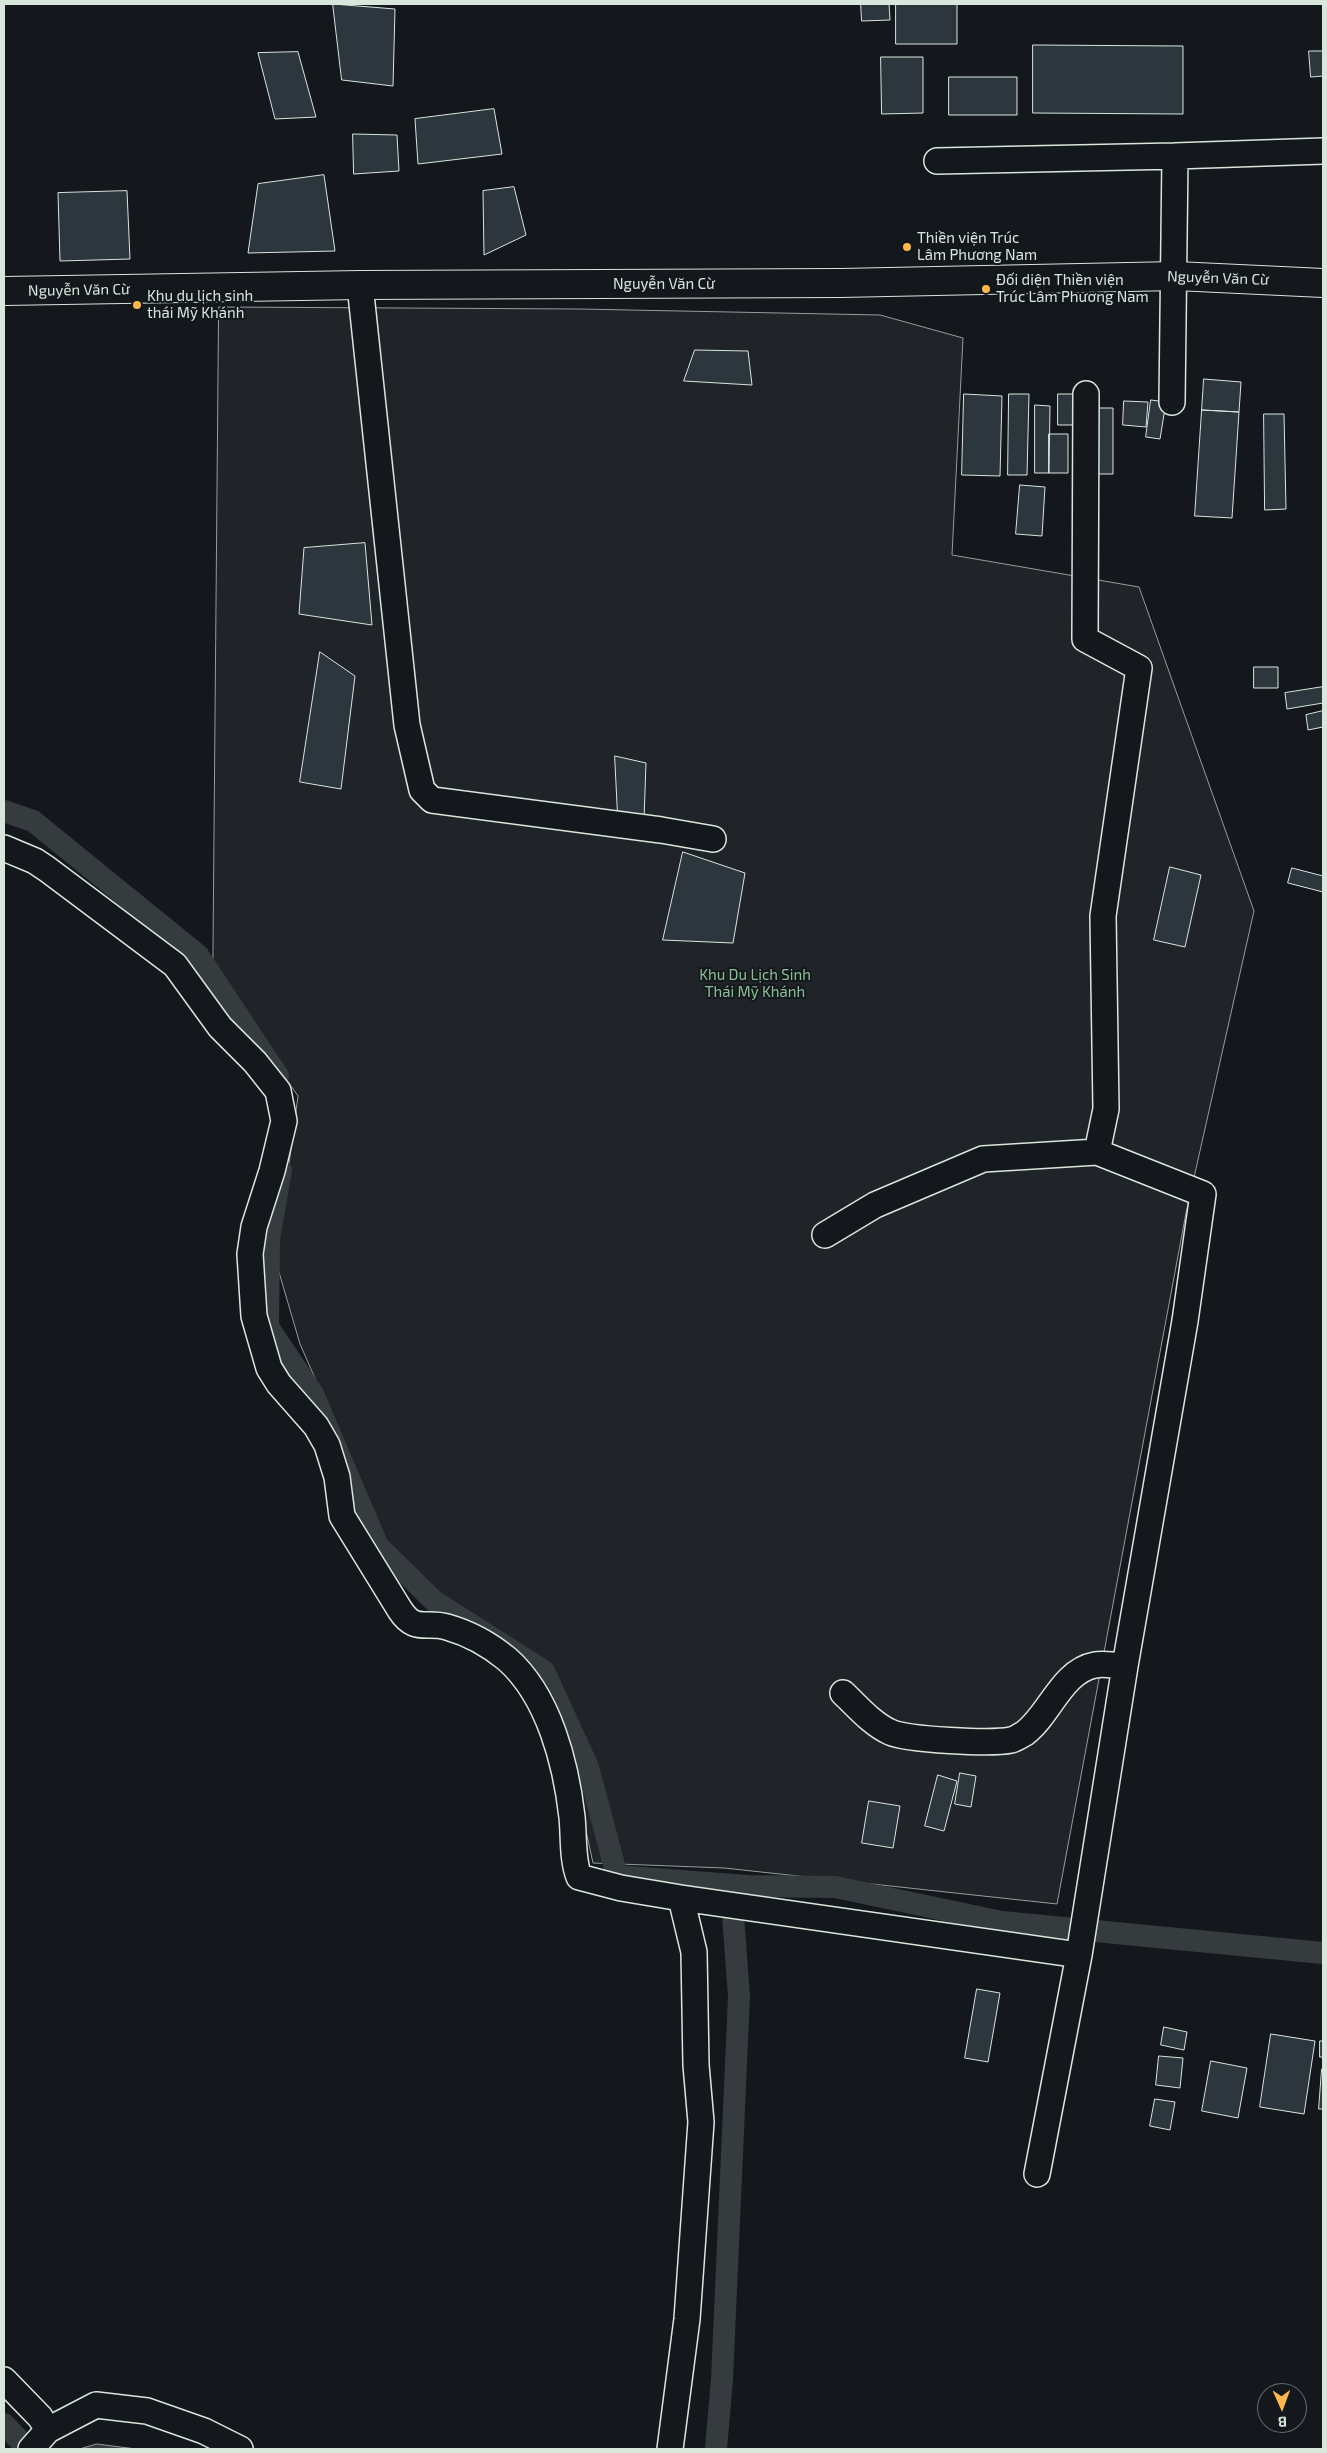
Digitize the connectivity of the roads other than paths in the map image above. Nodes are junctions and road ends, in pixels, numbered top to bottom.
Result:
1 (1323, 151) edge
2 (1175, 156) junction
3 (937, 161) dead end
4 (1176, 276) junction
5 (1322, 282) edge
6 (360, 285) junction
7 (4, 291) edge
8 (1086, 394) dead end
9 (1172, 402) dead end
10 (712, 840) dead end
11 (4, 848) edge
12 (1098, 1152) junction
13 (825, 1235) dead end
14 (1126, 1666) junction
15 (843, 1693) dead end
16 (693, 1900) junction
17 (1080, 1953) junction
18 (1037, 2174) dead end
19 (4, 2380) edge
20 (42, 2437) edge
21 (240, 2449) edge
22 (670, 2449) edge

1 - 2 street
2 - 3 street
2 - 4 street
4 - 5 main road, Nguyễn Văn Cừ
4 - 6 main road, Nguyễn Văn Cừ
4 - 9 street
6 - 7 main road, Nguyễn Văn Cừ
6 - 10 street
8 - 12 street
11 - 16 street
12 - 13 street
12 - 14 street
14 - 15 street
14 - 17 street
16 - 17 street
16 - 22 street
17 - 18 street
19 - 20 street
20 - 21 street

